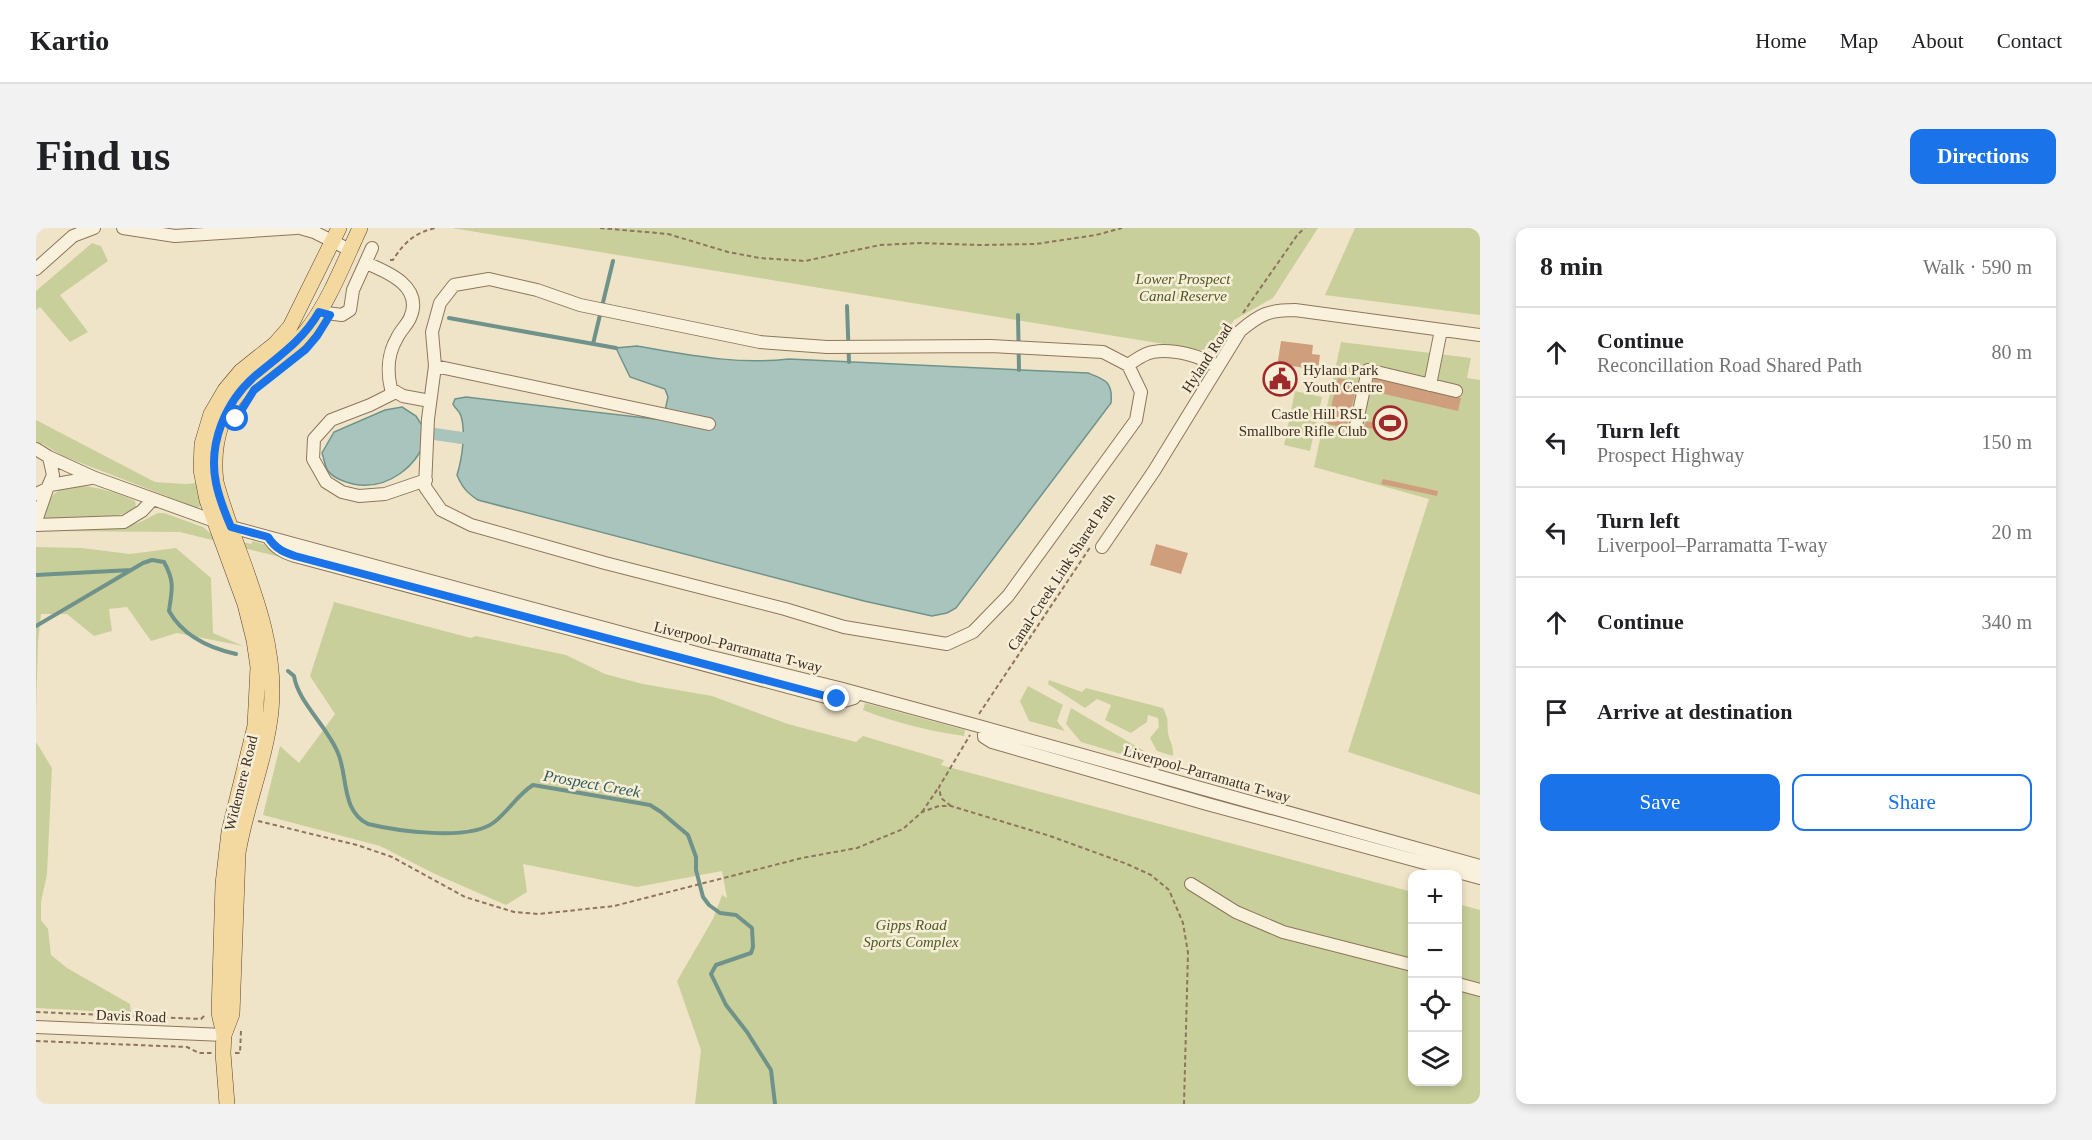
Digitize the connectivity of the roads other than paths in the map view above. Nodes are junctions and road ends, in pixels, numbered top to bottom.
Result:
1 (94, 228) edge
2 (123, 228) edge
3 (298, 228) edge
4 (360, 228) edge
5 (225, 231) edge
6 (336, 235) edge
7 (372, 248) dead end
8 (350, 250) junction
9 (366, 263) junction
10 (36, 269) edge
11 (319, 312) junction
12 (1441, 330) junction
13 (1480, 335) edge
14 (1128, 365) junction
15 (435, 366) junction
16 (1217, 367) junction
17 (1430, 385) junction
18 (1456, 391) dead end
19 (396, 392) junction
20 (430, 401) junction
21 (708, 424) dead end
22 (1355, 430) dead end
23 (36, 449) edge
24 (49, 457) junction
25 (95, 478) junction
26 (426, 480) junction
27 (43, 493) edge
28 (153, 499) junction
29 (36, 520) edge
30 (36, 525) edge
31 (225, 531) junction
32 (1099, 542) road end
33 (980, 723) junction
34 (1480, 866) edge
35 (1480, 878) edge
36 (1191, 884) dead end
37 (1408, 964) edge
38 (1462, 985) edge
39 (1480, 990) edge
40 (36, 1027) edge
41 (224, 1035) junction
42 (227, 1104) edge

1 - 10 street
2 - 5 street
3 - 5 street
3 - 6 street
4 - 8 main road
6 - 8 street
6 - 31 main road
7 - 9 street
8 - 11 main road
9 - 11 street
9 - 19 street
11 - 31 main road
12 - 13 street, Hyland Road
12 - 16 street, Hyland Road
12 - 17 street
14 - 15 street
14 - 16 street
14 - 26 street
15 - 20 street
15 - 21 street
16 - 32 street, Hyland Road
17 - 18 street
17 - 22 street
19 - 20 street
19 - 26 street
20 - 26 street
23 - 24 street, Liverpool–Parramatta T-way
24 - 25 street, Liverpool–Parramatta T-way
24 - 27 street
25 - 27 street, Liverpool–Parramatta T-way
25 - 28 street, Liverpool–Parramatta T-way
27 - 29 street
28 - 30 street
28 - 31 street, Liverpool–Parramatta T-way
31 - 33 street, Liverpool–Parramatta T-way
31 - 41 main road, Widemere Road
33 - 34 street, Liverpool–Parramatta T-way
33 - 35 street
36 - 37 street
38 - 39 street
40 - 41 street, Davis Road
41 - 42 main road, Widemere Road

